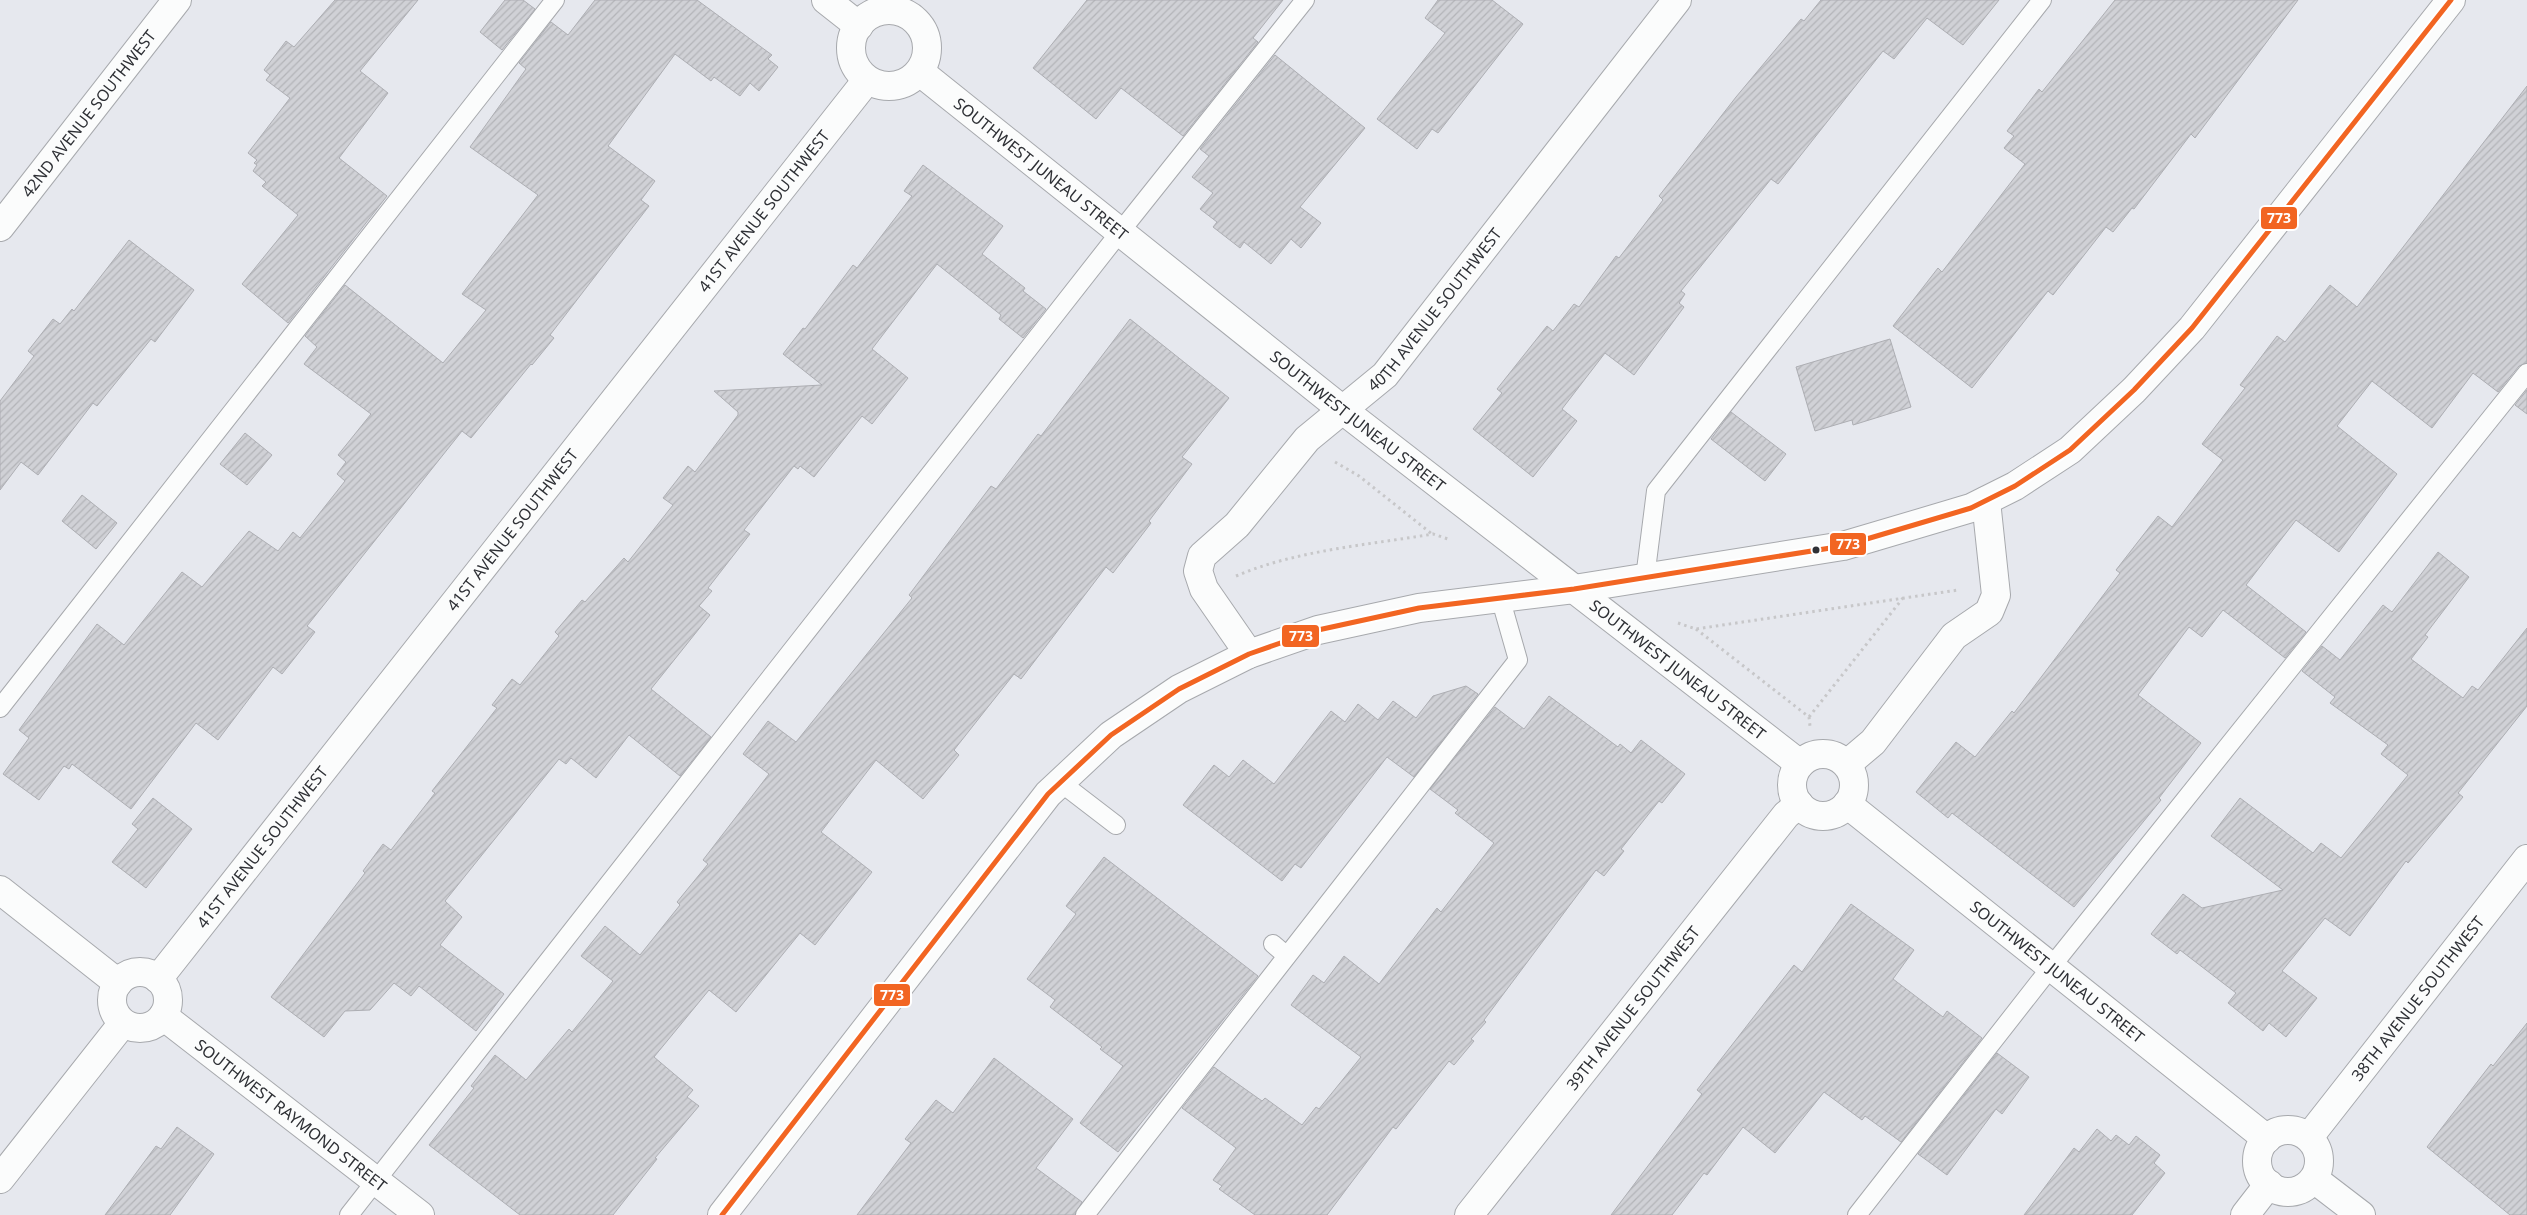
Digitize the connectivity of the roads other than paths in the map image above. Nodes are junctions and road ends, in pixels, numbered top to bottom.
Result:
1 (177, 0) edge
2 (555, 0) edge
3 (826, 0) edge
4 (1305, 0) edge
5 (1677, 0) edge
6 (2042, 0) edge
7 (2451, 0) edge
8 (920, 9) edge
9 (859, 26) junction
10 (920, 72) junction
11 (867, 80) junction
12 (0, 227) edge
13 (1120, 232) junction
14 (2527, 373) edge
15 (1344, 410) junction
16 (1986, 501) junction
17 (1645, 578) junction
18 (1574, 589) junction
19 (1500, 597) junction
20 (1249, 654) junction
21 (0, 708) edge
22 (1800, 764) junction
23 (1847, 764) junction
24 (1060, 782) junction
25 (1799, 804) junction
26 (1847, 804) junction
27 (1116, 825) dead end
28 (2527, 859) edge
29 (0, 890) edge
30 (1273, 944) dead end
31 (1287, 956) junction
32 (2051, 967) junction
33 (158, 979) junction
34 (118, 983) junction
35 (163, 1016) junction
36 (123, 1023) junction
37 (2308, 1137) junction
38 (2267, 1140) junction
39 (0, 1179) edge
40 (2314, 1179) junction
41 (376, 1181) junction
42 (2269, 1184) junction
43 (349, 1215) edge
44 (420, 1215) edge
45 (722, 1215) edge
46 (1085, 1215) edge
47 (1469, 1215) edge
48 (1856, 1215) edge
49 (2245, 1215) edge
50 (2361, 1215) edge

1 - 12 street, 42ND AVENUE SOUTHWEST
2 - 21 lane
3 - 9 street
4 - 13 lane
5 - 15 street, 40TH AVENUE SOUTHWEST
6 - 17 lane
7 - 16 street
8 - 9 street
8 - 10 street
9 - 11 street
10 - 11 street
10 - 13 street, SOUTHWEST JUNEAU STREET
11 - 33 street, 41ST AVENUE SOUTHWEST
13 - 15 street, SOUTHWEST JUNEAU STREET
13 - 41 lane
14 - 32 lane
15 - 18 street, SOUTHWEST JUNEAU STREET
15 - 20 street, 40TH AVENUE SOUTHWEST
16 - 17 street
16 - 23 street
17 - 18 street
18 - 19 street
18 - 22 street, SOUTHWEST JUNEAU STREET
19 - 20 street
19 - 31 lane
20 - 24 street
22 - 23 street
22 - 25 street
23 - 26 street
24 - 27 lane
24 - 45 street
25 - 26 street
25 - 47 street, 39TH AVENUE SOUTHWEST
26 - 32 street, SOUTHWEST JUNEAU STREET
28 - 37 street, 38TH AVENUE SOUTHWEST
29 - 34 street
30 - 31 lane
31 - 46 lane
32 - 38 street, SOUTHWEST JUNEAU STREET
32 - 48 lane
33 - 34 street
33 - 35 street
34 - 36 street
35 - 36 street
35 - 41 street, SOUTHWEST RAYMOND STREET
36 - 39 street
37 - 38 street
37 - 40 street
38 - 42 street
40 - 42 street
40 - 50 street
41 - 43 lane
41 - 44 street, SOUTHWEST RAYMOND STREET
42 - 49 street

